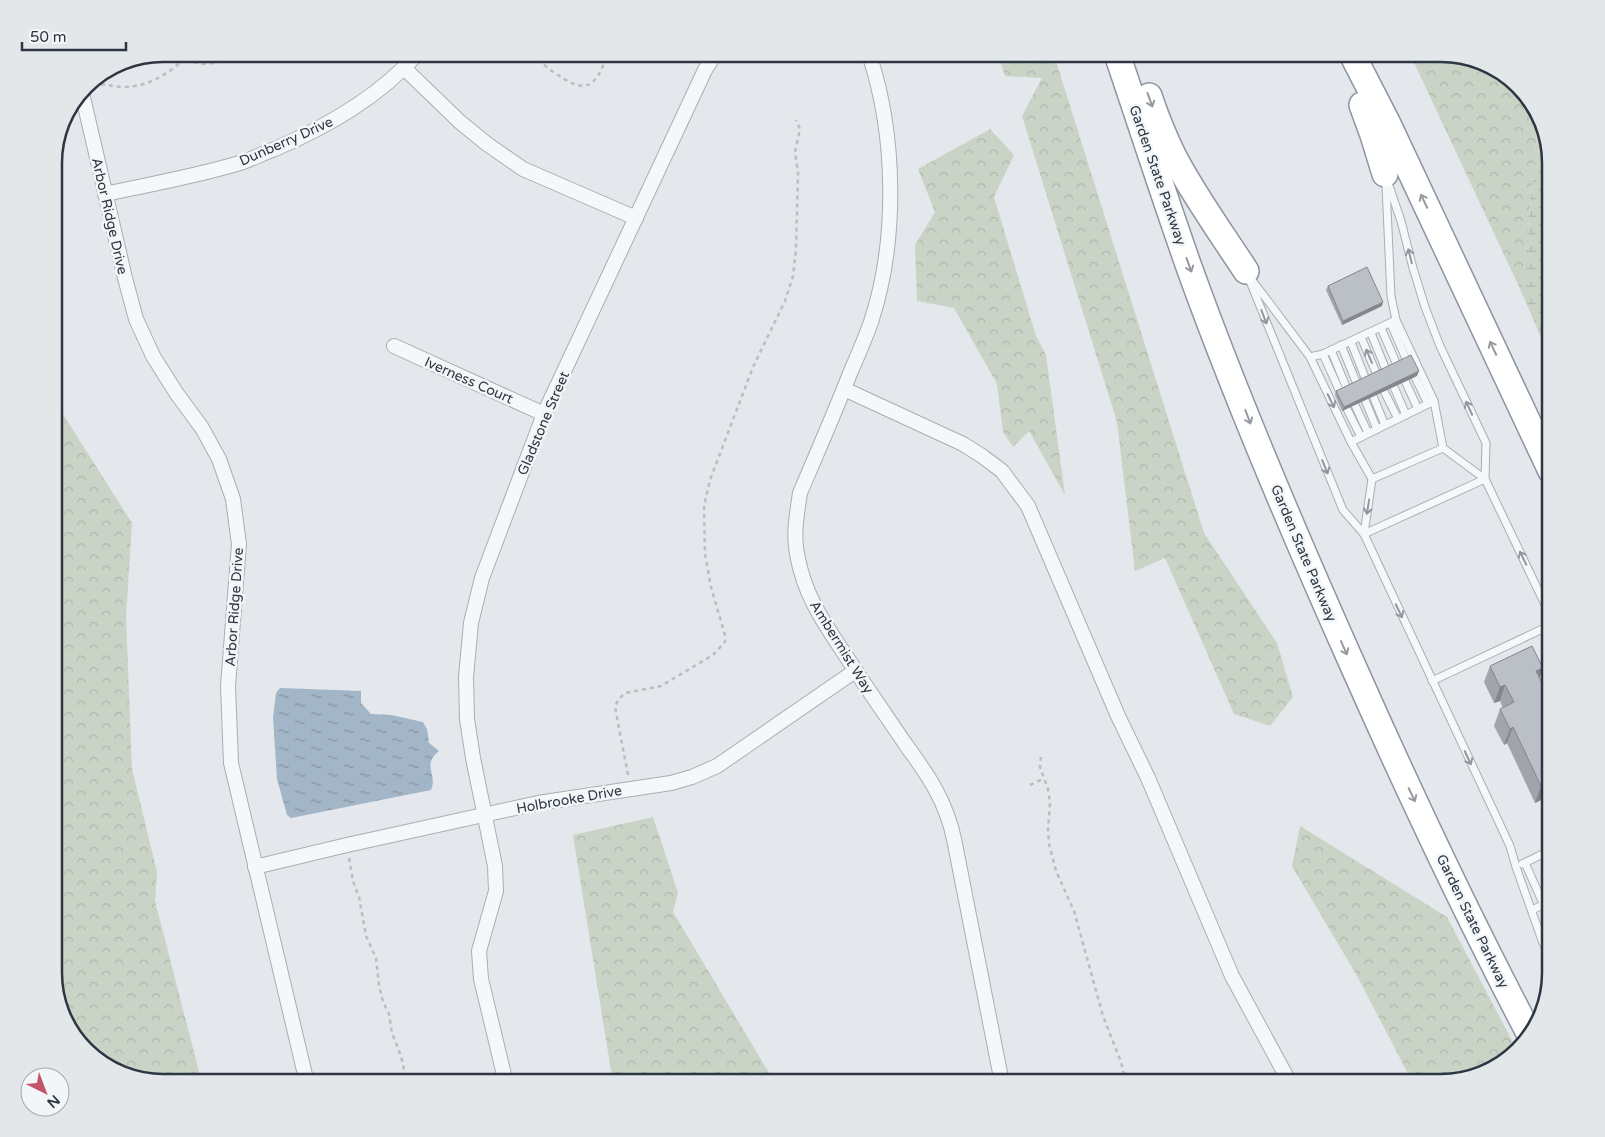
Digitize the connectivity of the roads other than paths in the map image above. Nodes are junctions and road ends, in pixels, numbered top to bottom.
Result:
1 (410, 62) edge
2 (710, 62) edge
3 (871, 62) edge
4 (1120, 62) edge
5 (1137, 62) edge
6 (1352, 62) edge
7 (1354, 62) edge
8 (404, 68) junction
9 (88, 97) edge
10 (1385, 174) junction
11 (105, 194) junction
12 (636, 218) junction
13 (1246, 271) junction
14 (1394, 322) junction
15 (1382, 328) junction
16 (1371, 333) junction
17 (1361, 337) junction
18 (1350, 342) junction
19 (394, 346) dead end
20 (1341, 346) junction
21 (1331, 350) junction
22 (1323, 354) junction
23 (1310, 357) junction
24 (1407, 360) edge
25 (1397, 365) edge
26 (1386, 370) edge
27 (1377, 375) edge
28 (1415, 377) edge
29 (1366, 380) edge
30 (1405, 381) edge
31 (1357, 384) edge
32 (1394, 387) edge
33 (844, 389) junction
34 (1384, 391) edge
35 (1373, 396) edge
36 (1365, 400) edge
37 (1431, 403) junction
38 (1418, 409) junction
39 (544, 414) junction
40 (1406, 415) junction
41 (1398, 419) junction
42 (1386, 425) junction
43 (1377, 429) junction
44 (1368, 433) junction
45 (1360, 437) junction
46 (1351, 442) junction
47 (1442, 448) junction
48 (1542, 452) edge
49 (1372, 479) junction
50 (1485, 479) junction
51 (1364, 534) junction
52 (1542, 598) edge
53 (1542, 629) edge
54 (855, 671) junction
55 (1432, 681) junction
56 (485, 815) junction
57 (1542, 854) edge
58 (1525, 863) junction
59 (255, 867) junction
60 (1516, 867) junction
61 (1542, 901) edge
62 (1542, 906) edge
63 (1532, 910) junction
64 (1542, 940) edge
65 (1526, 1028) edge
66 (305, 1074) edge
67 (504, 1074) edge
68 (1000, 1074) edge
69 (1285, 1074) edge

1 - 8 street, Dunberry Drive
2 - 12 street, Gladstone Street
3 - 33 street, Ambermist Way
4 -> 65 highway, Garden State Parkway
5 -> 13 highway
6 - 10 highway
48 -> 7 highway
8 - 11 street, Dunberry Drive
8 - 12 street
9 - 11 street, Arbor Ridge Drive
10 - 14 lane
50 -> 10 lane
11 - 59 street, Arbor Ridge Drive
12 - 39 street, Gladstone Street
13 - 23 lane
13 -> 51 lane
14 - 15 lane
14 - 24 lane
14 - 37 lane
15 - 16 lane
15 - 25 lane
16 - 17 lane
16 - 26 lane
17 - 18 lane
27 -> 17 lane
18 - 20 lane
18 - 29 lane
19 - 39 street, Iverness Court
20 - 21 lane
20 - 31 lane
21 - 22 lane
21 - 22 lane
22 - 23 lane
23 -> 46 lane
28 - 37 lane
30 - 38 lane
32 - 40 lane
33 - 54 street, Ambermist Way
33 - 69 street
34 - 41 lane
35 - 42 lane
36 - 43 lane
37 - 38 lane
37 - 47 lane
38 - 40 lane
39 - 56 street, Gladstone Street
40 - 41 lane
41 - 42 lane
42 - 43 lane
43 - 44 lane
44 - 45 lane
44 - 45 lane
45 - 46 lane
46 - 49 lane
47 - 49 lane
47 - 50 lane
49 -> 51 lane
50 - 51 lane
52 -> 50 lane
51 -> 55 lane
53 - 55 lane
54 - 56 street, Holbrooke Drive
54 - 68 street, Ambermist Way
55 -> 60 lane
56 - 59 street, Holbrooke Drive
56 - 67 street
57 - 58 lane
58 - 60 lane
58 - 61 lane
59 - 66 street, Arbor Ridge Drive
60 - 63 lane
62 - 63 lane
63 - 64 lane

